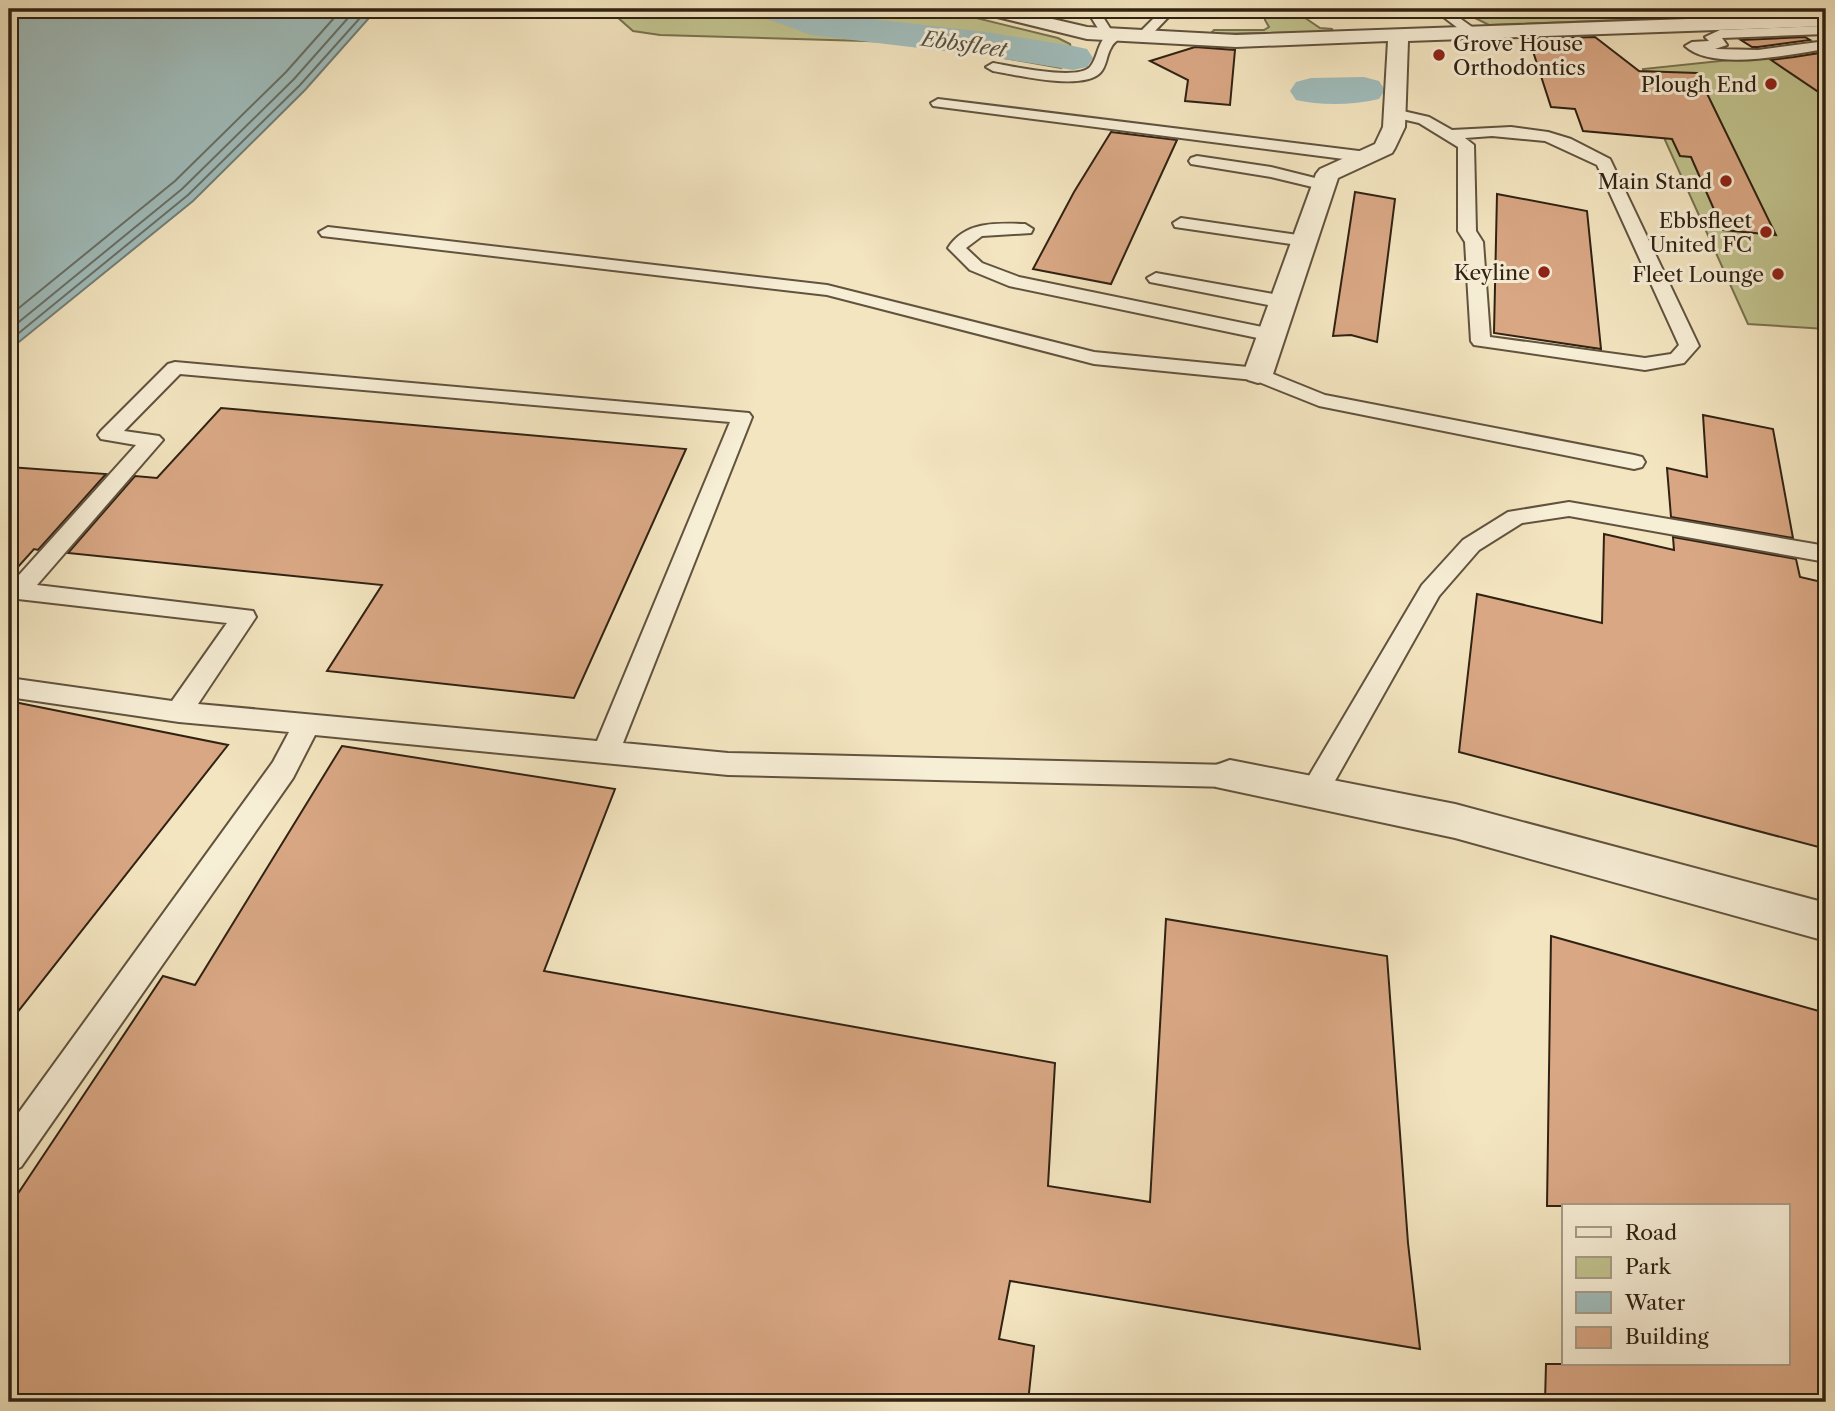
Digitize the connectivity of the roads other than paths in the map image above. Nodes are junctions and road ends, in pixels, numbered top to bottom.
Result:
1 (988, 9) edge
2 (1092, 9) edge
3 (1170, 9) edge
4 (1438, 9) edge
5 (1826, 22) edge
6 (1666, 25) junction
7 (1472, 32) junction
8 (1112, 35) junction
9 (1398, 36) junction
10 (1146, 38) junction
11 (1692, 46) junction
12 (1826, 46) edge
13 (993, 67) dead end
14 (938, 103) dead end
15 (1394, 113) junction
16 (1449, 135) junction
17 (1367, 157) junction
18 (1196, 161) dead end
19 (1325, 185) junction
20 (1181, 223) dead end
21 (1025, 229) dead end
22 (328, 232) dead end
23 (1305, 241) junction
24 (1156, 278) dead end
25 (1284, 302) junction
26 (1272, 335) junction
27 (1258, 374) junction
28 (1634, 462) dead end
29 (1826, 554) edge
30 (13, 591) edge
31 (9, 688) edge
32 (179, 712) junction
33 (307, 724) junction
34 (606, 752) junction
35 (1230, 776) joint
36 (1314, 794) junction
37 (1826, 922) edge
38 (9, 1155) edge

1 - 8 street
2 - 8 lane
3 - 10 lane
4 - 7 lane
5 - 6 street
5 - 11 lane
6 - 7 street
6 - 11 lane
7 - 9 street
8 - 10 street
8 - 13 lane
9 - 10 street
9 - 15 street
11 - 12 lane
14 - 17 lane
15 - 16 lane
15 - 17 street
16 - 16 lane
17 - 19 street
18 - 19 lane
19 - 23 street
20 - 23 lane
21 - 26 lane
22 - 27 lane
23 - 25 street
24 - 25 lane
25 - 26 street
26 - 27 street
27 - 28 lane
29 - 36 lane
30 - 32 lane
30 - 34 lane
31 - 32 lane
32 - 33 lane
33 - 34 lane
33 - 38 lane
34 - 35 lane
35 - 36 street
36 - 37 street

